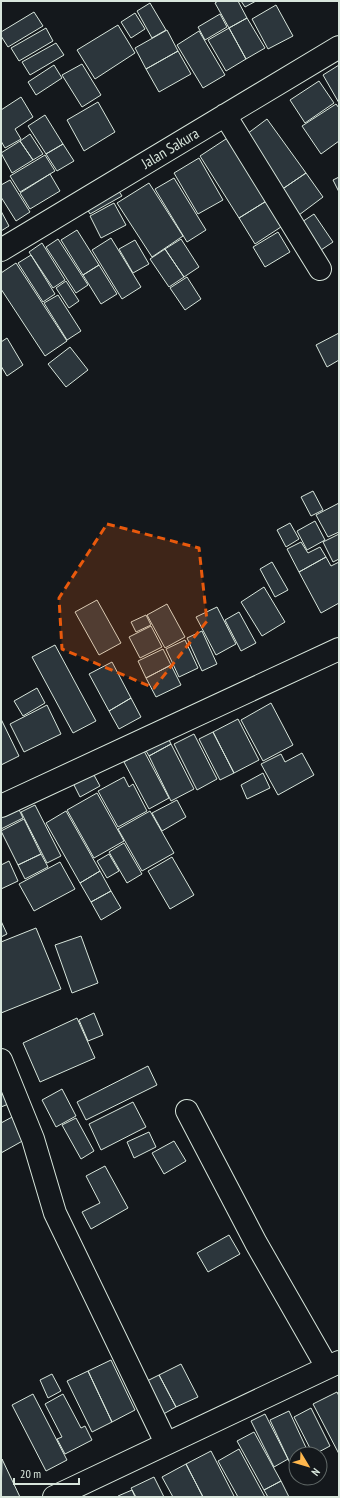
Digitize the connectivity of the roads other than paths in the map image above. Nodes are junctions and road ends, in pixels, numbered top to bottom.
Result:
1 (339, 47) edge
2 (225, 115) junction
3 (1, 250) edge
4 (320, 269) dead end
5 (339, 649) edge
6 (1, 806) edge
7 (1, 1060) edge
8 (188, 1111) dead end
9 (333, 1364) edge
10 (166, 1443) junction
11 (54, 1497) edge

1 - 2 street, Jalan Sakura
2 - 3 street, Jalan Sakura
2 - 4 street
5 - 6 street
7 - 10 street
8 - 9 street
9 - 10 street
10 - 11 street

